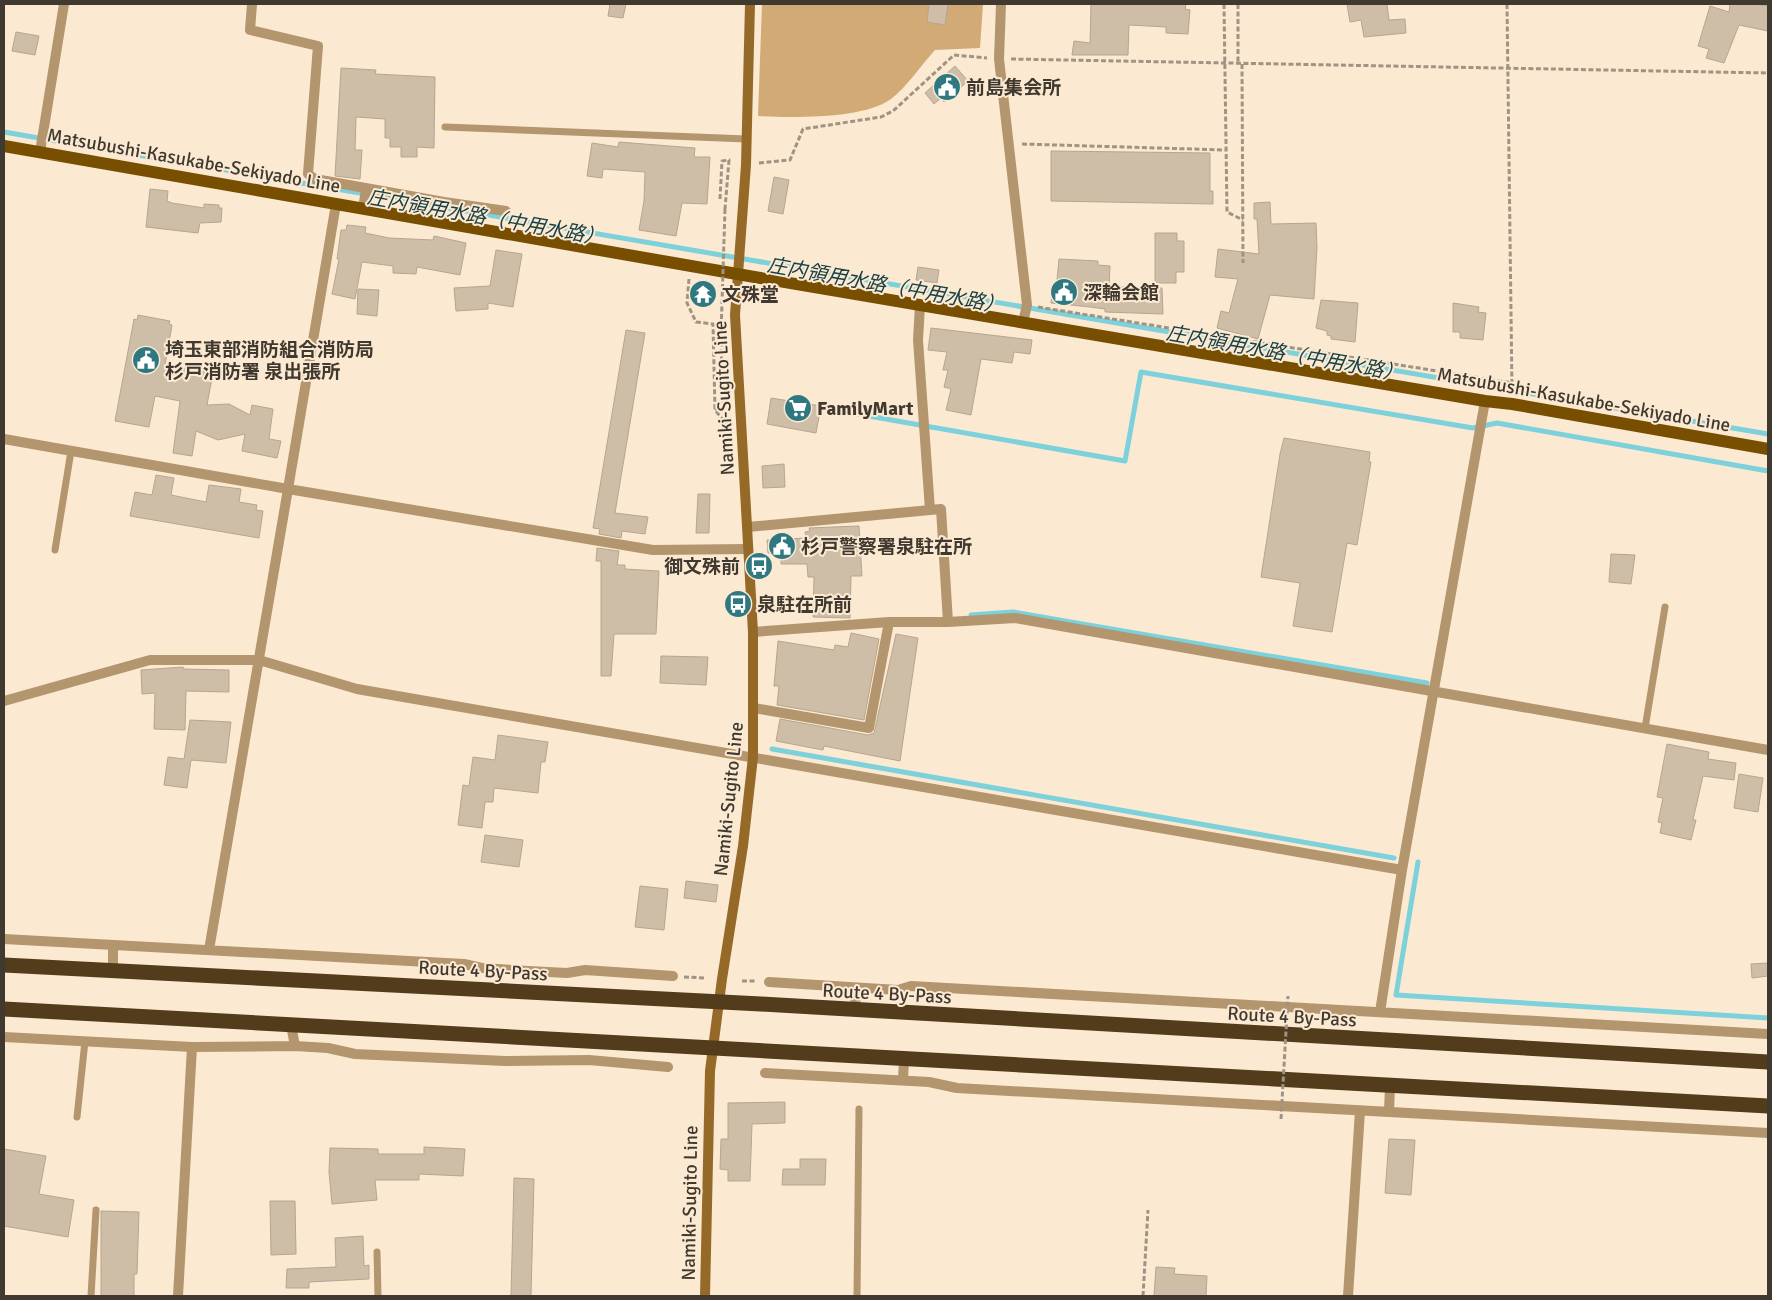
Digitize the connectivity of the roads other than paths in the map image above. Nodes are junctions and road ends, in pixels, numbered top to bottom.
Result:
1 (64, 4) edge
2 (252, 4) edge
3 (750, 4) edge
4 (1001, 4) edge
5 (445, 127) dead end
6 (746, 139) junction
7 (4, 146) edge
8 (40, 152) junction
9 (366, 189) junction
10 (336, 204) junction
11 (364, 209) junction
12 (506, 211) dead end
13 (737, 274) junction
14 (920, 305) junction
15 (1024, 322) junction
16 (1485, 401) junction
17 (4, 439) edge
18 (1768, 449) edge
19 (71, 451) junction
20 (288, 489) junction
21 (930, 510) junction
22 (748, 527) junction
23 (748, 549) junction
24 (55, 550) dead end
25 (1665, 607) dead end
26 (889, 622) junction
27 (948, 622) junction
28 (753, 632) junction
29 (259, 660) junction
30 (1434, 691) junction
31 (4, 702) edge
32 (754, 708) junction
33 (1645, 728) junction
34 (1768, 750) edge
35 (754, 757) junction
36 (1402, 870) junction
37 (4, 939) edge
38 (112, 945) junction
39 (209, 950) junction
40 (4, 965) edge
41 (114, 972) junction
42 (673, 976) road end
43 (769, 982) dead end
44 (856, 989) junction
45 (718, 1002) junction
46 (4, 1009) edge
47 (854, 1011) junction
48 (1380, 1012) junction
49 (291, 1025) junction
50 (1768, 1034) edge
51 (4, 1037) edge
52 (86, 1041) junction
53 (295, 1046) junction
54 (192, 1047) junction
55 (712, 1048) junction
56 (904, 1059) junction
57 (1768, 1062) edge
58 (668, 1067) dead end
59 (765, 1074) dead end
60 (903, 1080) junction
61 (1390, 1086) junction
62 (1768, 1106) edge
63 (859, 1109) dead end
64 (1360, 1111) junction
65 (1389, 1112) junction
66 (77, 1117) dead end
67 (1768, 1133) edge
68 (96, 1210) dead end
69 (377, 1252) dead end
70 (91, 1296) edge
71 (178, 1296) edge
72 (378, 1296) edge
73 (705, 1296) edge
74 (857, 1296) edge
75 (1348, 1296) edge

1 - 8 street
2 - 9 street
3 - 6 main road, Namiki-Sugito Line
4 - 15 street
5 - 6 lane
6 - 13 main road, Namiki-Sugito Line
7 - 8 main road, Matsubushi-Kasukabe-Sekiyado Line
8 - 10 main road, Matsubushi-Kasukabe-Sekiyado Line
9 - 11 street
9 - 12 street
10 - 11 main road, Matsubushi-Kasukabe-Sekiyado Line
10 - 20 street
11 - 13 main road, Matsubushi-Kasukabe-Sekiyado Line
13 - 14 main road, Matsubushi-Kasukabe-Sekiyado Line
13 - 22 main road, Namiki-Sugito Line
14 - 15 main road, Matsubushi-Kasukabe-Sekiyado Line
14 - 21 street
15 - 16 main road, Matsubushi-Kasukabe-Sekiyado Line
16 - 18 main road, Matsubushi-Kasukabe-Sekiyado Line
16 - 30 street
17 - 19 street
19 - 20 street
19 - 24 lane
20 - 23 street
20 - 29 street
21 - 22 street
21 - 27 street
22 - 23 main road, Namiki-Sugito Line
23 - 28 main road, Namiki-Sugito Line
25 - 33 lane
26 - 27 street
26 - 28 street
26 - 32 street
27 - 30 street
28 - 32 main road, Namiki-Sugito Line
29 - 31 street
29 - 35 street
29 - 39 street
30 - 33 street
30 - 36 street
32 - 35 main road, Namiki-Sugito Line
33 - 34 street
35 - 36 street
35 - 45 main road, Namiki-Sugito Line
36 - 48 street
37 - 38 street
38 - 39 street
38 - 41 street
39 - 42 street
40 - 41 highway, Route 4 By-Pass
41 - 45 highway, Route 4 By-Pass
43 - 44 street
44 - 47 street
44 - 48 street
45 - 47 highway, Route 4 By-Pass
45 - 55 main road, Namiki-Sugito Line
46 - 49 highway
47 - 57 highway, Route 4 By-Pass
48 - 50 street
49 - 53 street
49 - 55 highway
51 - 52 street
52 - 54 street
52 - 66 lane
53 - 54 street
53 - 58 street
54 - 71 street
55 - 56 highway
55 - 73 main road, Namiki-Sugito Line
56 - 60 street
56 - 61 highway
59 - 60 street
60 - 64 street
61 - 62 highway
61 - 65 street
63 - 74 lane
64 - 65 street
64 - 75 street
65 - 67 street
68 - 70 lane
69 - 72 lane

